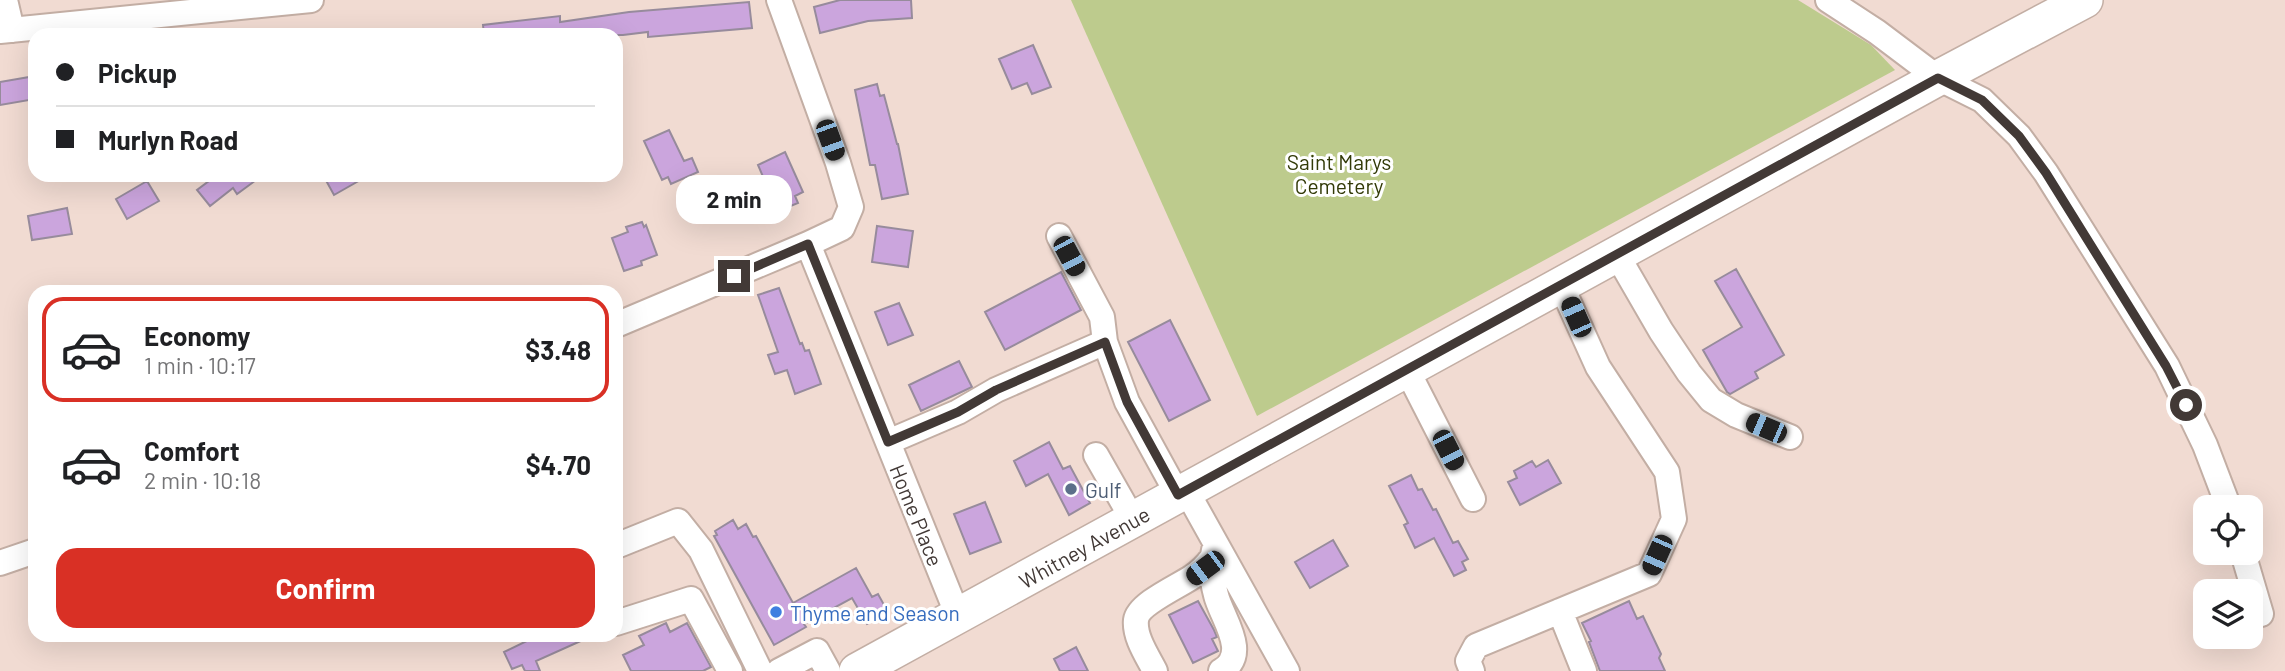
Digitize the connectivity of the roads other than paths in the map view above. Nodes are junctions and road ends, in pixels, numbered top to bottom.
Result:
1 (5, 0) edge
2 (311, 0) edge
3 (779, 0) edge
4 (1828, 0) edge
5 (2085, 0) edge
6 (6, 30) edge
7 (1938, 78) junction
8 (1059, 236) dead end
9 (808, 244) junction
10 (1617, 254) junction
11 (1561, 285) junction
12 (623, 322) edge
13 (1105, 342) junction
14 (1406, 370) junction
15 (1790, 437) dead end
16 (888, 442) junction
17 (1096, 455) dead end
18 (1182, 493) junction
19 (2224, 495) edge
20 (1473, 499) dead end
21 (1133, 520) junction
22 (623, 543) edge
23 (1213, 550) junction
24 (28, 553) edge
25 (0, 563) edge
26 (1560, 611) junction
27 (958, 616) junction
28 (623, 621) edge
29 (730, 671) edge
30 (760, 671) edge
31 (779, 671) edge
32 (828, 671) edge
33 (857, 671) edge
34 (1155, 671) edge
35 (1222, 671) edge
36 (1287, 671) edge
37 (1472, 671) edge
38 (1584, 671) edge

1 - 6 street
2 - 6 street
3 - 9 street
4 - 7 street
5 - 7 highway, Whitney Avenue
7 - 10 highway, Whitney Avenue
7 - 19 street
8 - 13 street
9 - 12 street
9 - 16 street, Home Place
10 - 11 highway, Whitney Avenue
10 - 15 street
11 - 14 highway, Whitney Avenue
11 - 26 street
13 - 16 street
13 - 18 street
14 - 18 highway, Whitney Avenue
14 - 20 street
16 - 27 street, Home Place
17 - 21 street
18 - 21 highway, Whitney Avenue
18 - 23 street
21 - 27 highway, Whitney Avenue
22 - 30 street
23 - 34 street
23 - 35 street
23 - 36 street
24 - 25 street
26 - 37 street
26 - 38 street
27 - 33 highway, Whitney Avenue
28 - 29 street
31 - 32 street

